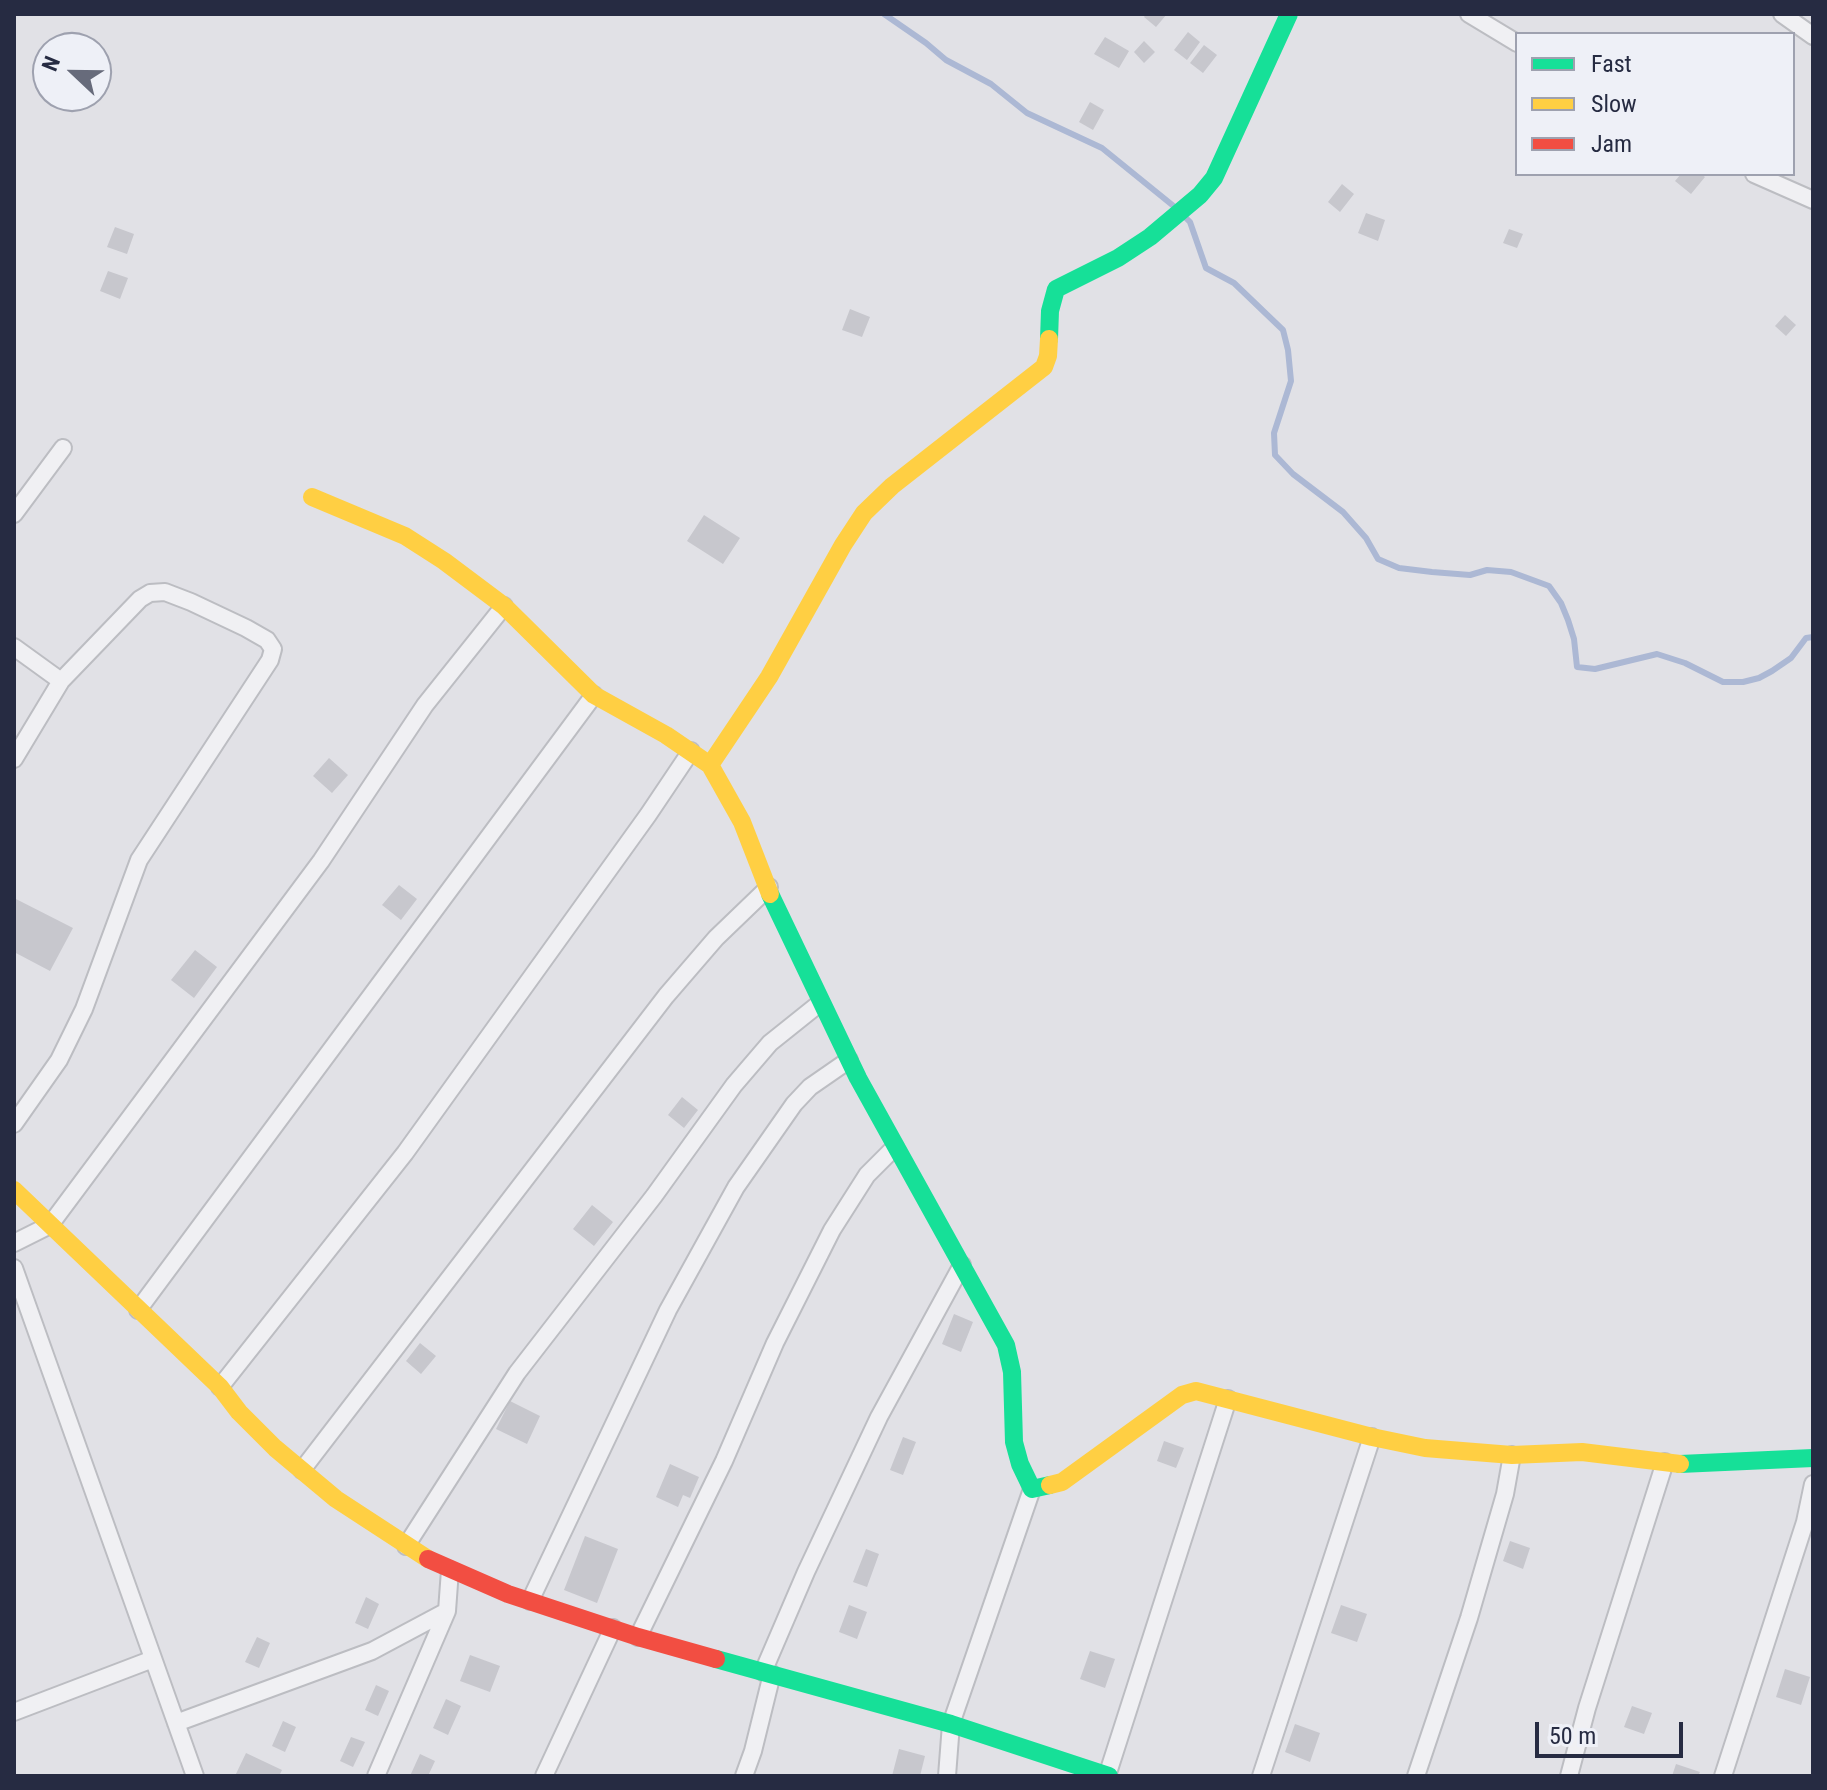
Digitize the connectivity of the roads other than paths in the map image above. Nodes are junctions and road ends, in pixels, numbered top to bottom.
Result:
1 (1289, 14) edge
2 (1469, 14) edge
3 (1782, 14) edge
4 (1813, 36) edge
5 (1515, 42) edge
6 (1759, 176) edge
7 (1813, 200) edge
8 (63, 448) dead end
9 (312, 497) dead end
10 (14, 514) edge
11 (504, 606) junction
12 (14, 647) edge
13 (61, 681) junction
14 (594, 695) junction
15 (691, 751) junction
16 (14, 759) edge
17 (710, 765) junction
18 (769, 887) junction
19 (820, 1003) junction
20 (849, 1060) junction
21 (14, 1124) edge
22 (895, 1147) junction
23 (14, 1190) edge
24 (50, 1225) junction
25 (14, 1243) edge
26 (962, 1265) junction
27 (14, 1268) edge
28 (138, 1310) junction
29 (220, 1387) junction
30 (1228, 1399) junction
31 (1372, 1437) junction
32 (1512, 1455) junction
33 (1813, 1458) edge
34 (1665, 1462) junction
35 (302, 1470) junction
36 (1813, 1484) edge
37 (1032, 1489) junction
38 (406, 1546) junction
39 (450, 1570) junction
40 (530, 1601) junction
41 (447, 1611) junction
42 (613, 1628) junction
43 (638, 1637) junction
44 (153, 1659) junction
45 (768, 1673) junction
46 (14, 1712) edge
47 (176, 1723) junction
48 (951, 1724) junction
49 (195, 1776) edge
50 (376, 1776) edge
51 (544, 1776) edge
52 (744, 1776) edge
53 (947, 1776) edge
54 (1108, 1776) edge
55 (1261, 1776) edge
56 (1416, 1776) edge
57 (1569, 1776) edge
58 (1723, 1776) edge

1 - 17 street
2 - 5 street
3 - 4 street
6 - 7 street
8 - 10 street
9 - 11 street
11 - 14 street
11 - 24 street
12 - 13 street
13 - 16 street
13 - 21 street
14 - 15 street
14 - 28 street
15 - 17 street
15 - 29 street
17 - 18 street
18 - 19 street
18 - 35 street
19 - 20 street
19 - 38 street
20 - 22 street
20 - 40 street
22 - 26 street
22 - 43 street
23 - 24 street
24 - 25 street
24 - 28 street
26 - 37 street
26 - 45 street
27 - 44 street
28 - 29 street
29 - 35 street
30 - 31 street
30 - 37 street
30 - 54 street
31 - 32 street
31 - 55 street
32 - 34 street
32 - 56 street
33 - 34 street
34 - 57 street
35 - 38 street
36 - 58 street
37 - 48 street
38 - 39 street
39 - 40 street
39 - 41 street
40 - 42 street
41 - 47 street
41 - 50 street
42 - 43 street
42 - 51 street
43 - 45 street
44 - 46 street
44 - 47 street
45 - 48 street
45 - 52 street
47 - 49 street
48 - 53 street
48 - 54 street

